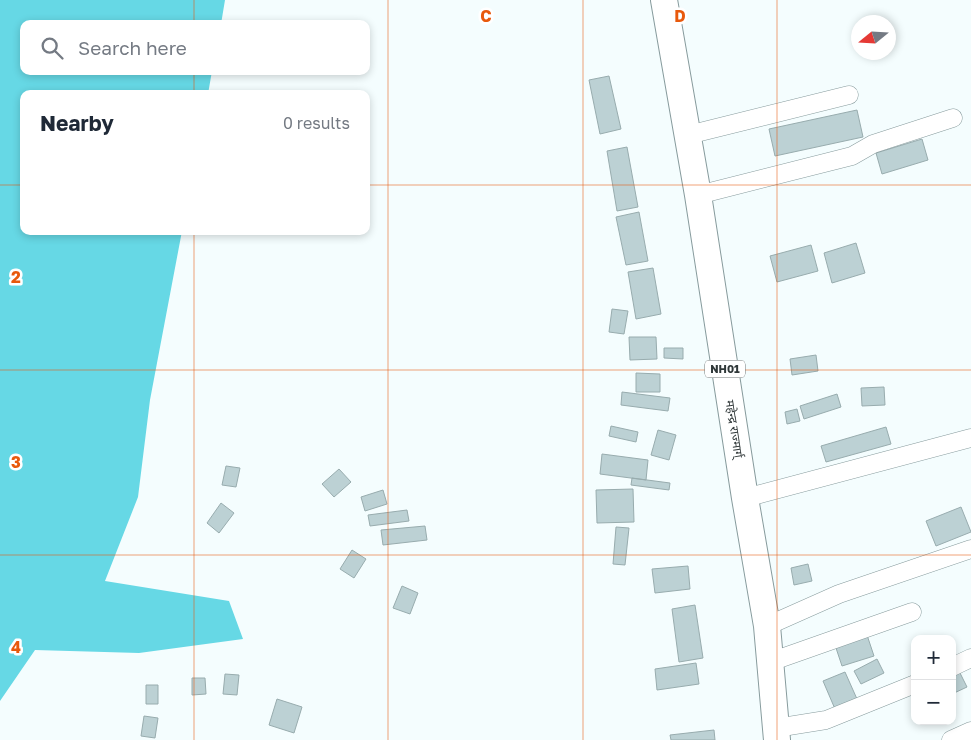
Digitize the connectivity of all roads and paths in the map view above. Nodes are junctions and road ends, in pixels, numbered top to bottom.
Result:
1 (664, 0) edge
2 (849, 95) dead end
3 (953, 118) dead end
4 (688, 136) junction
5 (698, 195) junction
6 (971, 438) edge
7 (744, 498) junction
8 (971, 549) edge
9 (912, 612) dead end
10 (766, 626) junction
11 (971, 658) edge
12 (770, 662) junction
13 (956, 664) edge
14 (911, 686) edge
15 (971, 731) edge
16 (777, 734) edge
17 (951, 740) edge

1 - 4 highway, महेन्द्र राज्मार्ग् / NH01
2 - 4 street
3 - 5 street
4 - 5 highway, महेन्द्र राज्मार्ग् / NH01
5 - 7 highway, महेन्द्र राज्मार्ग् / NH01
6 - 7 street
7 - 10 highway, महेन्द्र राज्मार्ग् / NH01
8 - 10 street
9 - 12 street
10 - 12 highway, महेन्द्र राज्मार्ग् / NH01
11 - 13 street
12 - 16 highway, महेन्द्र राज्मार्ग् / NH01
14 - 16 street
15 - 17 street

